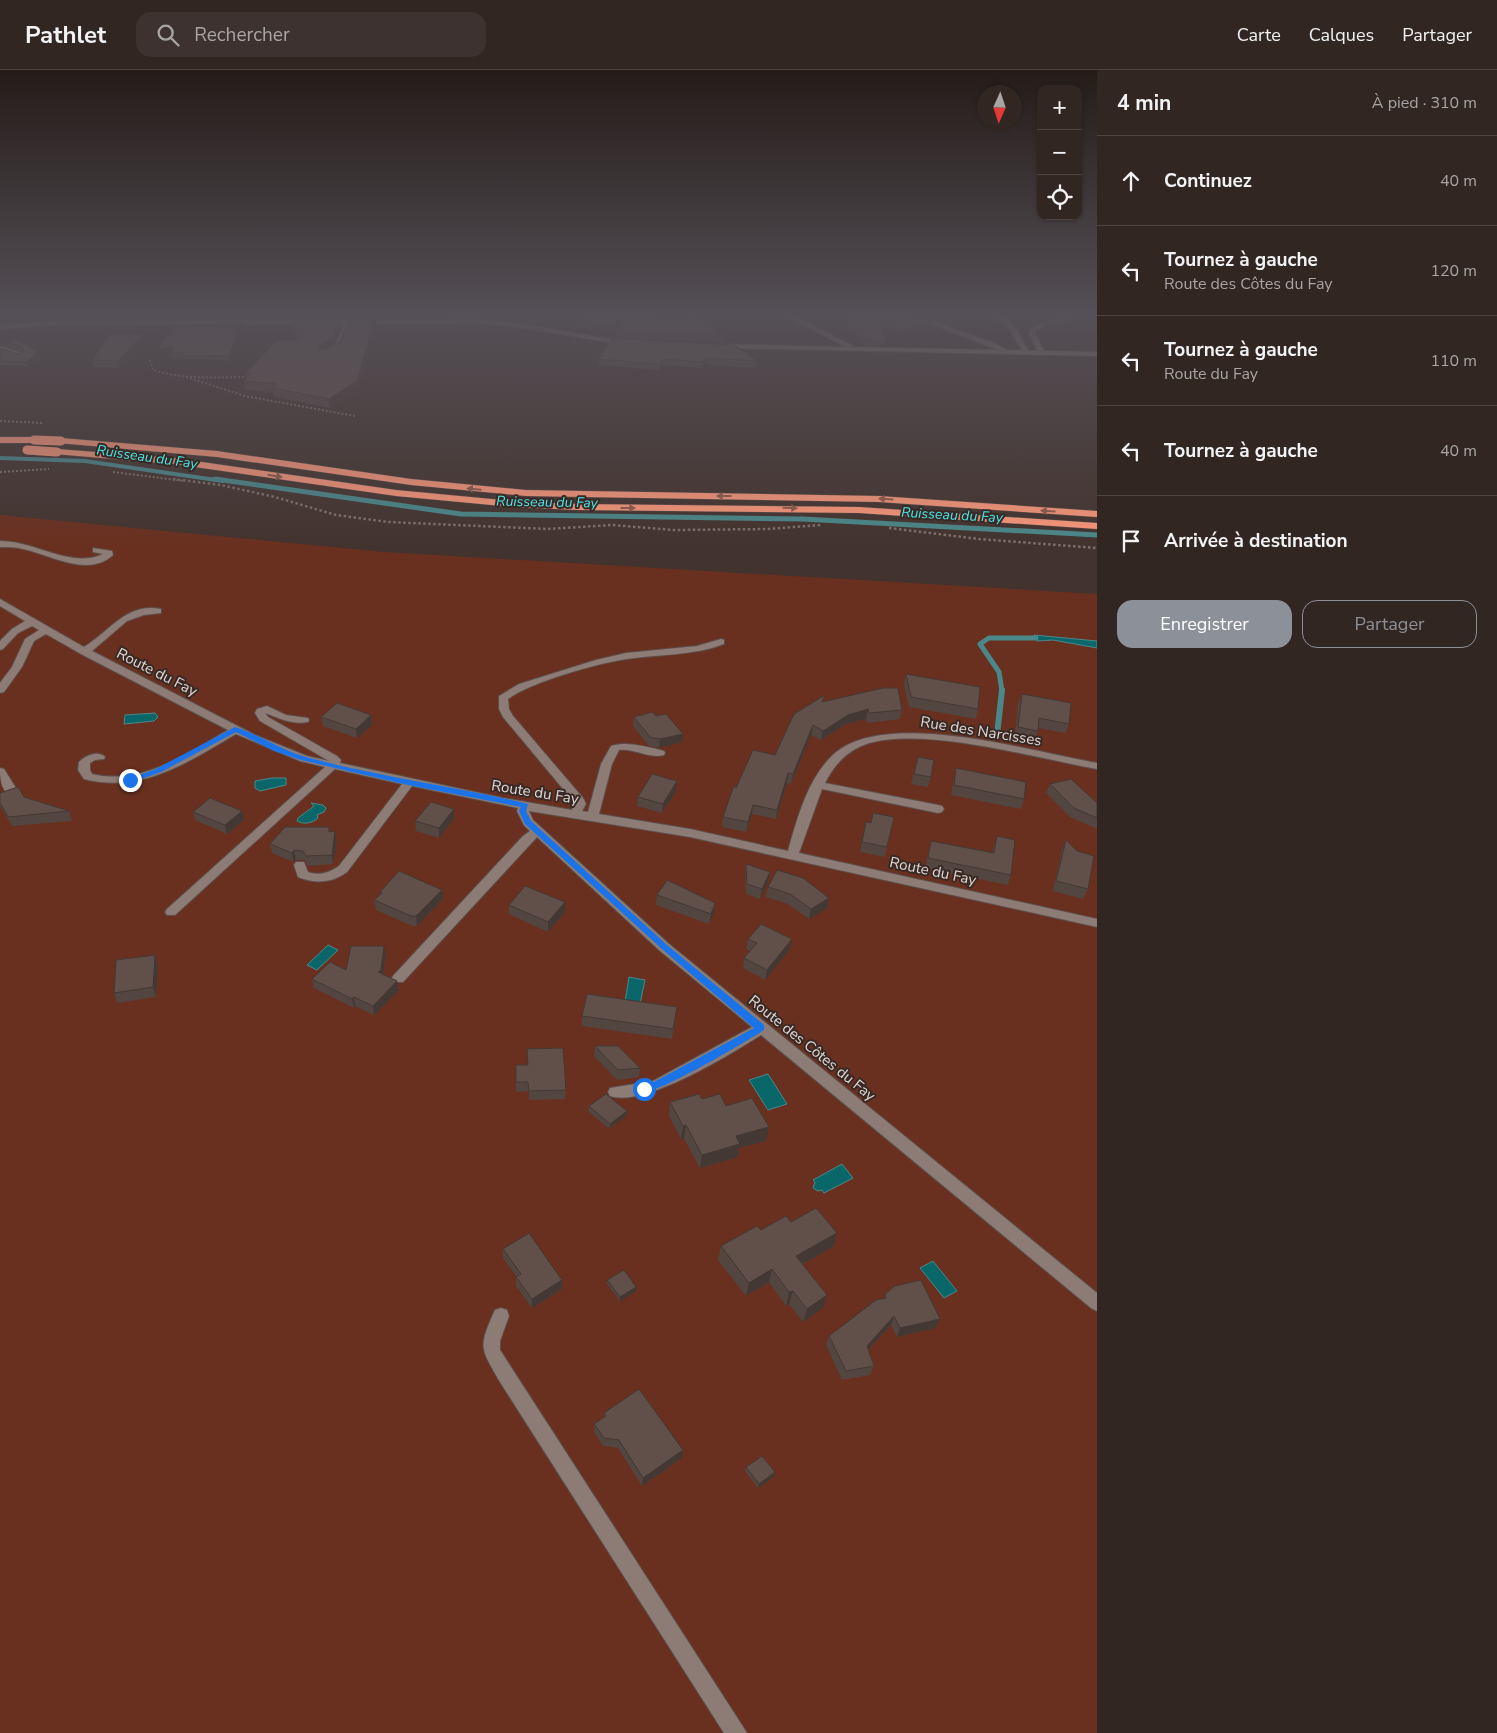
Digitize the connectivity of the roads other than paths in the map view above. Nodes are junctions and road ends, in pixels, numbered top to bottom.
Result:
1 (0, 440) edge
2 (0, 450) edge
3 (1097, 514) edge
4 (1097, 526) edge
5 (0, 544) edge
6 (96, 550) dead end
7 (0, 602) edge
8 (158, 612) dead end
9 (31, 622) junction
10 (46, 630) junction
11 (721, 642) dead end
12 (0, 647) edge
13 (84, 652) junction
14 (0, 690) edge
15 (304, 720) dead end
16 (235, 730) junction
17 (660, 752) dead end
18 (100, 757) dead end
19 (332, 766) junction
20 (1097, 766) edge
21 (0, 771) edge
22 (408, 783) junction
23 (819, 785) junction
24 (13, 793) edge
25 (525, 806) junction
26 (938, 809) dead end
27 (576, 813) junction
28 (592, 817) junction
29 (538, 831) junction
30 (792, 855) junction
31 (300, 865) dead end
32 (171, 912) dead end
33 (1097, 923) edge
34 (398, 979) edge
35 (761, 1028) junction
36 (615, 1092) dead end
37 (1097, 1303) edge
38 (501, 1316) dead end
39 (736, 1733) edge

3 -> 1 highway, bridge
2 -> 4 highway, bridge
5 - 6 street
7 - 9 street, Route du Fay
8 - 13 street
9 - 10 street, Route du Fay
9 - 12 street
10 - 13 street, Route du Fay
10 - 14 street
11 - 27 street
13 - 16 street, Route du Fay
15 - 19 street
16 - 18 street
16 - 19 street, Route du Fay
17 - 28 street
19 - 22 street, Route du Fay
19 - 32 street
20 - 23 street, Rue des Narcisses
21 - 24 street
22 - 25 street, Route du Fay
22 - 31 street
23 - 26 street
23 - 30 street, Rue des Narcisses
25 - 27 street, Route du Fay
25 - 29 street, Route des Côtes du Fay
27 - 28 street, Route du Fay
28 - 30 street, Route du Fay
29 - 34 street
29 - 35 street, Route des Côtes du Fay
30 - 33 street, Route du Fay
35 - 36 street
35 - 37 street, Route des Côtes du Fay
38 - 39 street

